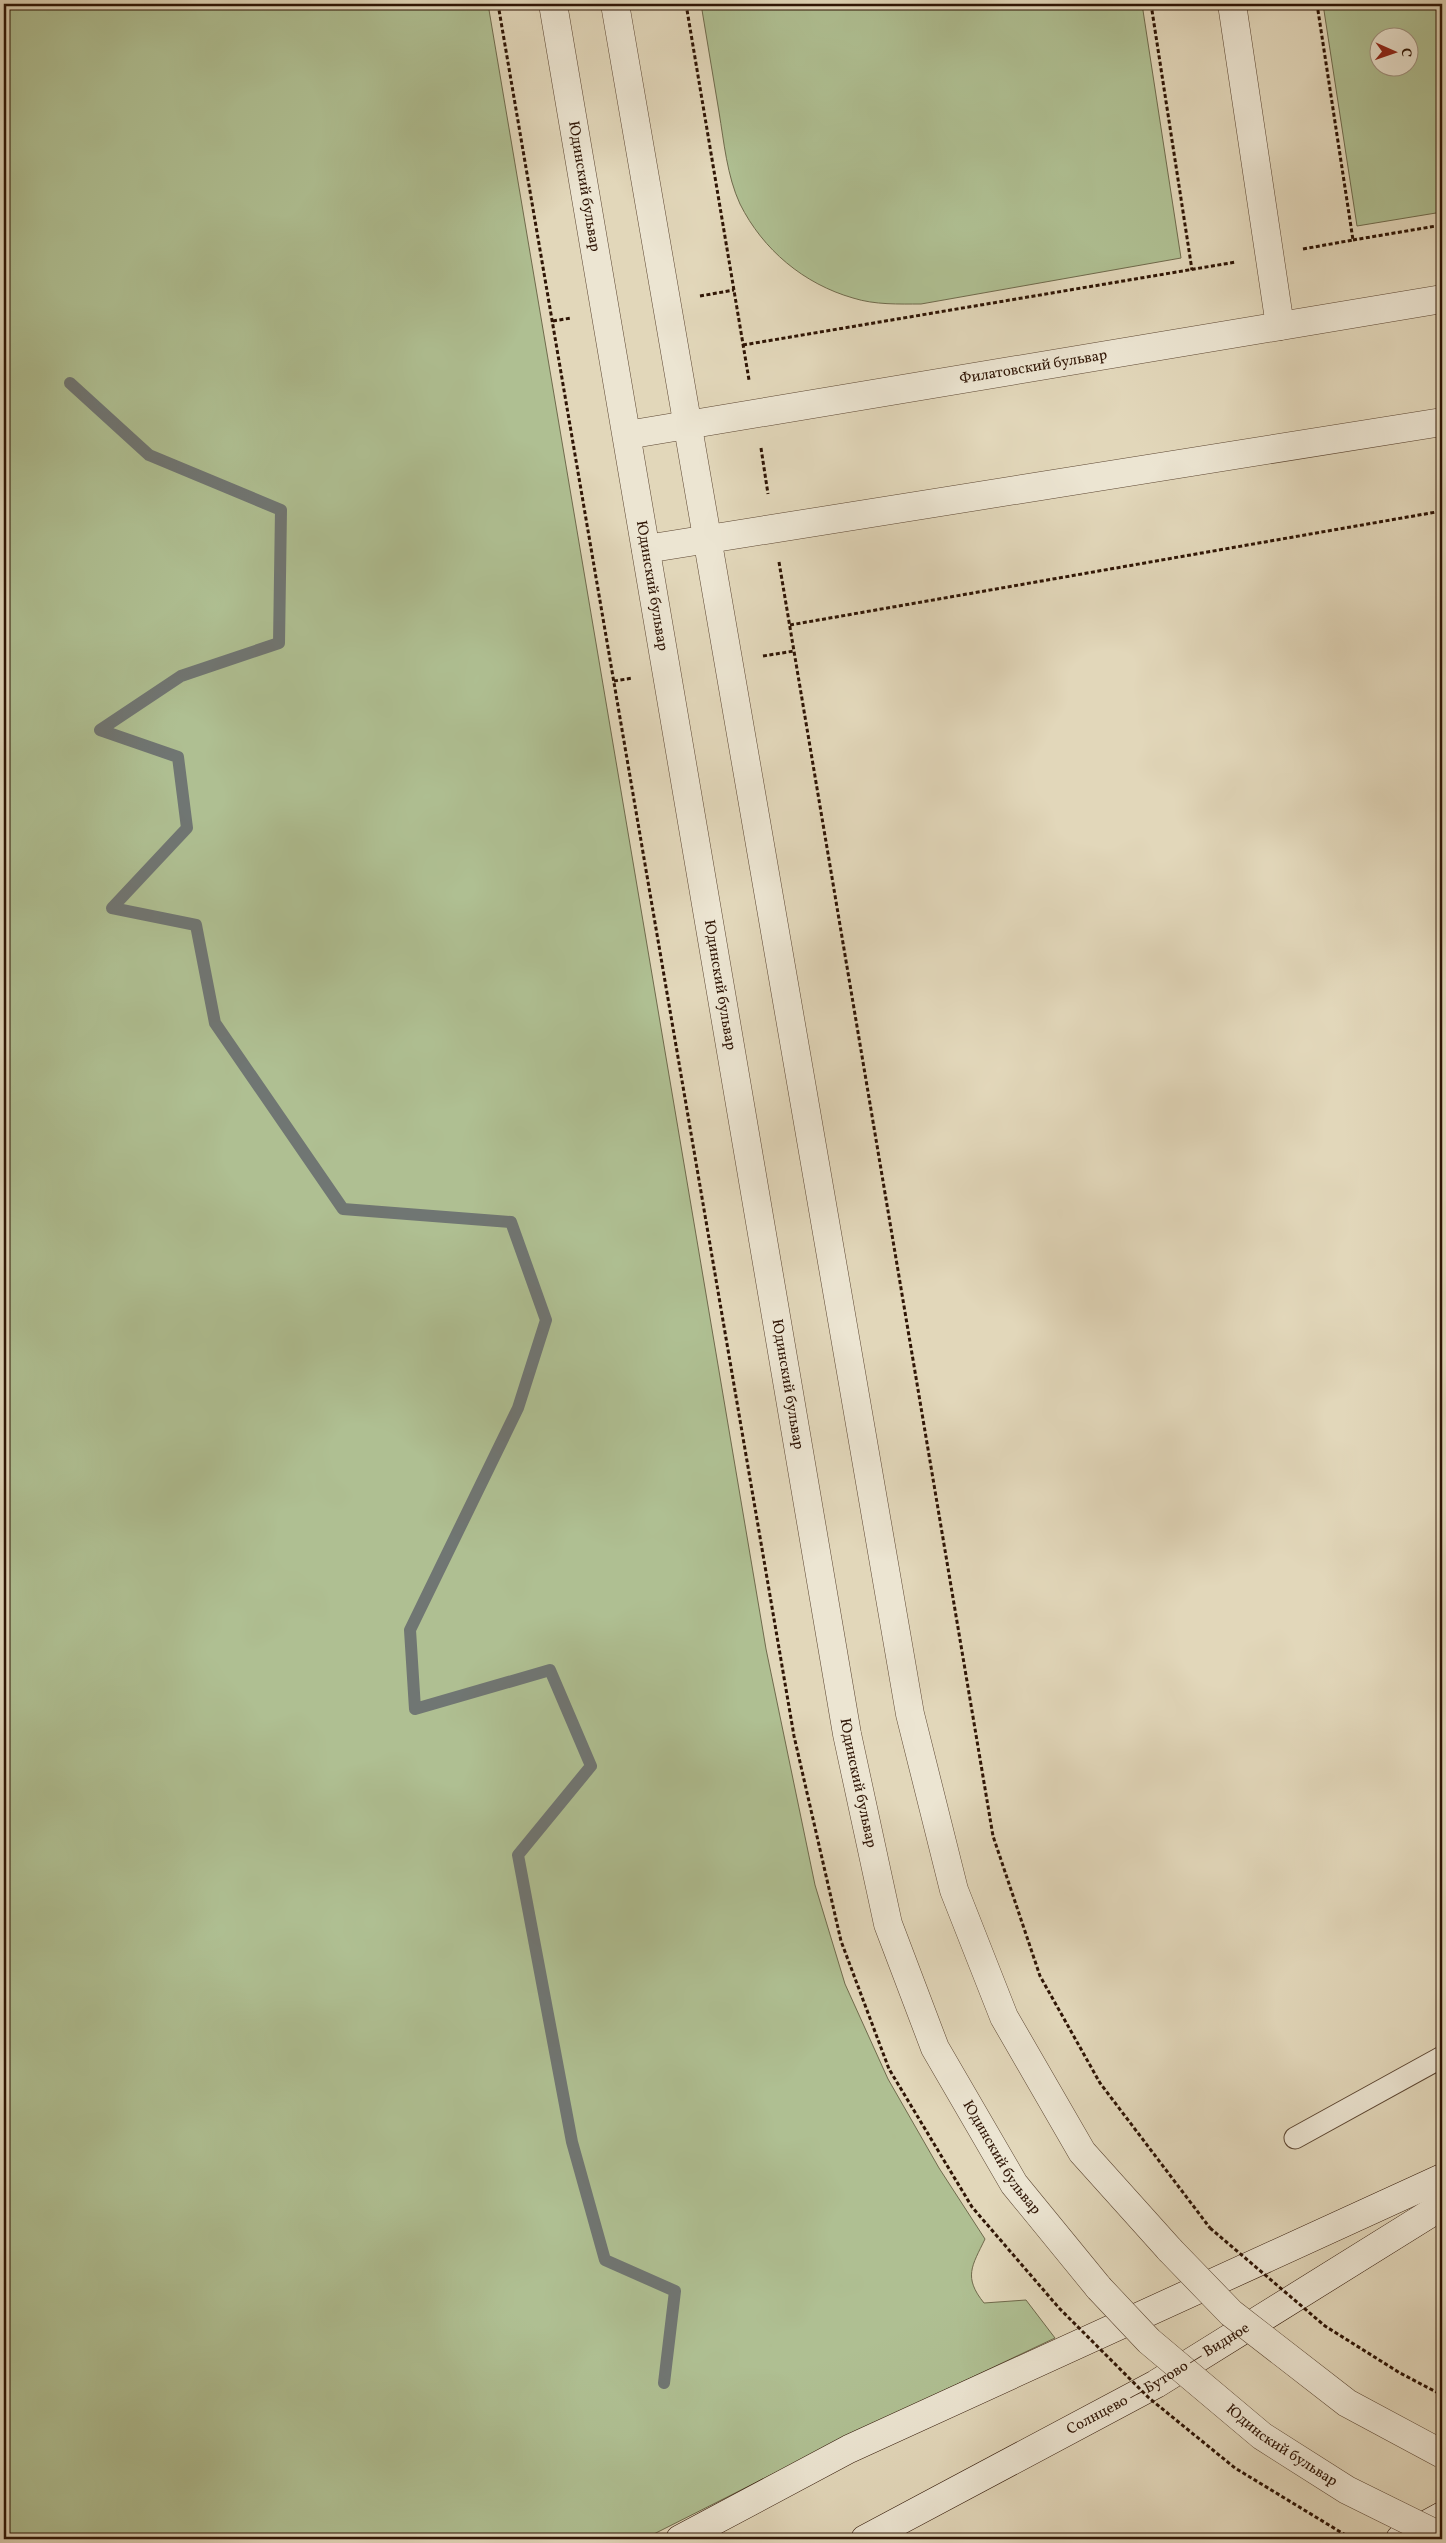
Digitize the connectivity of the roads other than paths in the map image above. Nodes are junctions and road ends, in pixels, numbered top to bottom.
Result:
1 (553, 4) edge
2 (615, 4) edge
3 (1232, 4) edge
4 (1442, 299) edge
5 (1280, 326) junction
6 (1442, 422) edge
7 (687, 425) junction
8 (626, 435) junction
9 (707, 539) junction
10 (646, 549) junction
11 (1442, 2058) edge
12 (1295, 2138) dead end
13 (1442, 2178) edge
14 (1442, 2206) edge
15 (1442, 2454) edge
16 (1442, 2516) edge
17 (1442, 2537) edge
18 (680, 2539) edge
19 (865, 2539) edge
20 (1400, 2539) edge

1 - 8 street, Юдинский бульвар
2 - 7 street
3 - 5 street
4 - 5 street, Филатовский бульвар
5 - 7 street, Филатовский бульвар
6 - 9 street
7 - 8 street, Филатовский бульвар
7 - 9 street
8 - 10 street, Юдинский бульвар
9 - 10 street
9 - 15 street, bridge
10 - 17 street, Юдинский бульвар, bridge
11 - 12 lane
13 - 18 street
14 - 19 street, Солнцево — Бутово — Видное
16 - 20 street

